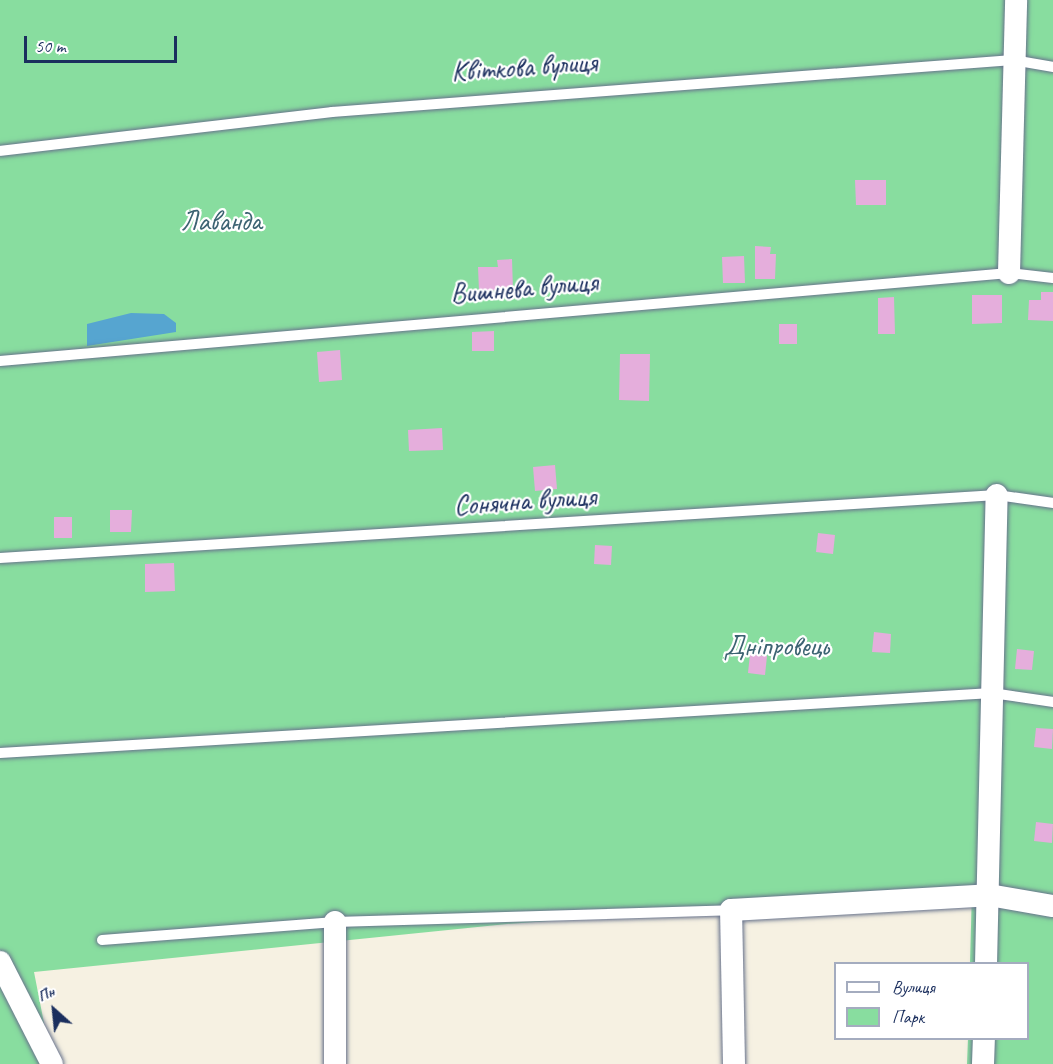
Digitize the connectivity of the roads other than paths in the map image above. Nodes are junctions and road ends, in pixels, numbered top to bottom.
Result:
1 (1017, 0) edge
2 (1013, 60) junction
3 (1053, 67) edge
4 (0, 151) edge
5 (1010, 273) junction
6 (1053, 278) edge
7 (0, 361) edge
8 (996, 495) junction
9 (1053, 503) edge
10 (0, 558) edge
11 (992, 693) junction
12 (1053, 702) edge
13 (0, 753) edge
14 (988, 895) junction
15 (1053, 906) edge
16 (730, 910) junction
17 (335, 922) junction
18 (102, 940) dead end
19 (0, 962) edge
20 (986, 962) edge
21 (984, 1040) edge
22 (52, 1064) edge
23 (335, 1064) edge
24 (734, 1064) edge
25 (983, 1064) edge

1 - 2 street
2 - 3 lane, Квіткова вулиця
2 - 4 lane, Квіткова вулиця
2 - 5 street
5 - 6 lane, Вишнева вулиця
5 - 7 lane, Вишнева вулиця
8 - 9 lane, Сонячна вулиця
8 - 10 lane, Сонячна вулиця
8 - 11 street
11 - 12 lane
11 - 13 lane
11 - 14 street
14 - 15 street
14 - 16 street
14 - 20 street
16 - 17 lane
16 - 24 street
17 - 18 lane
17 - 23 street
19 - 22 street
21 - 25 street

